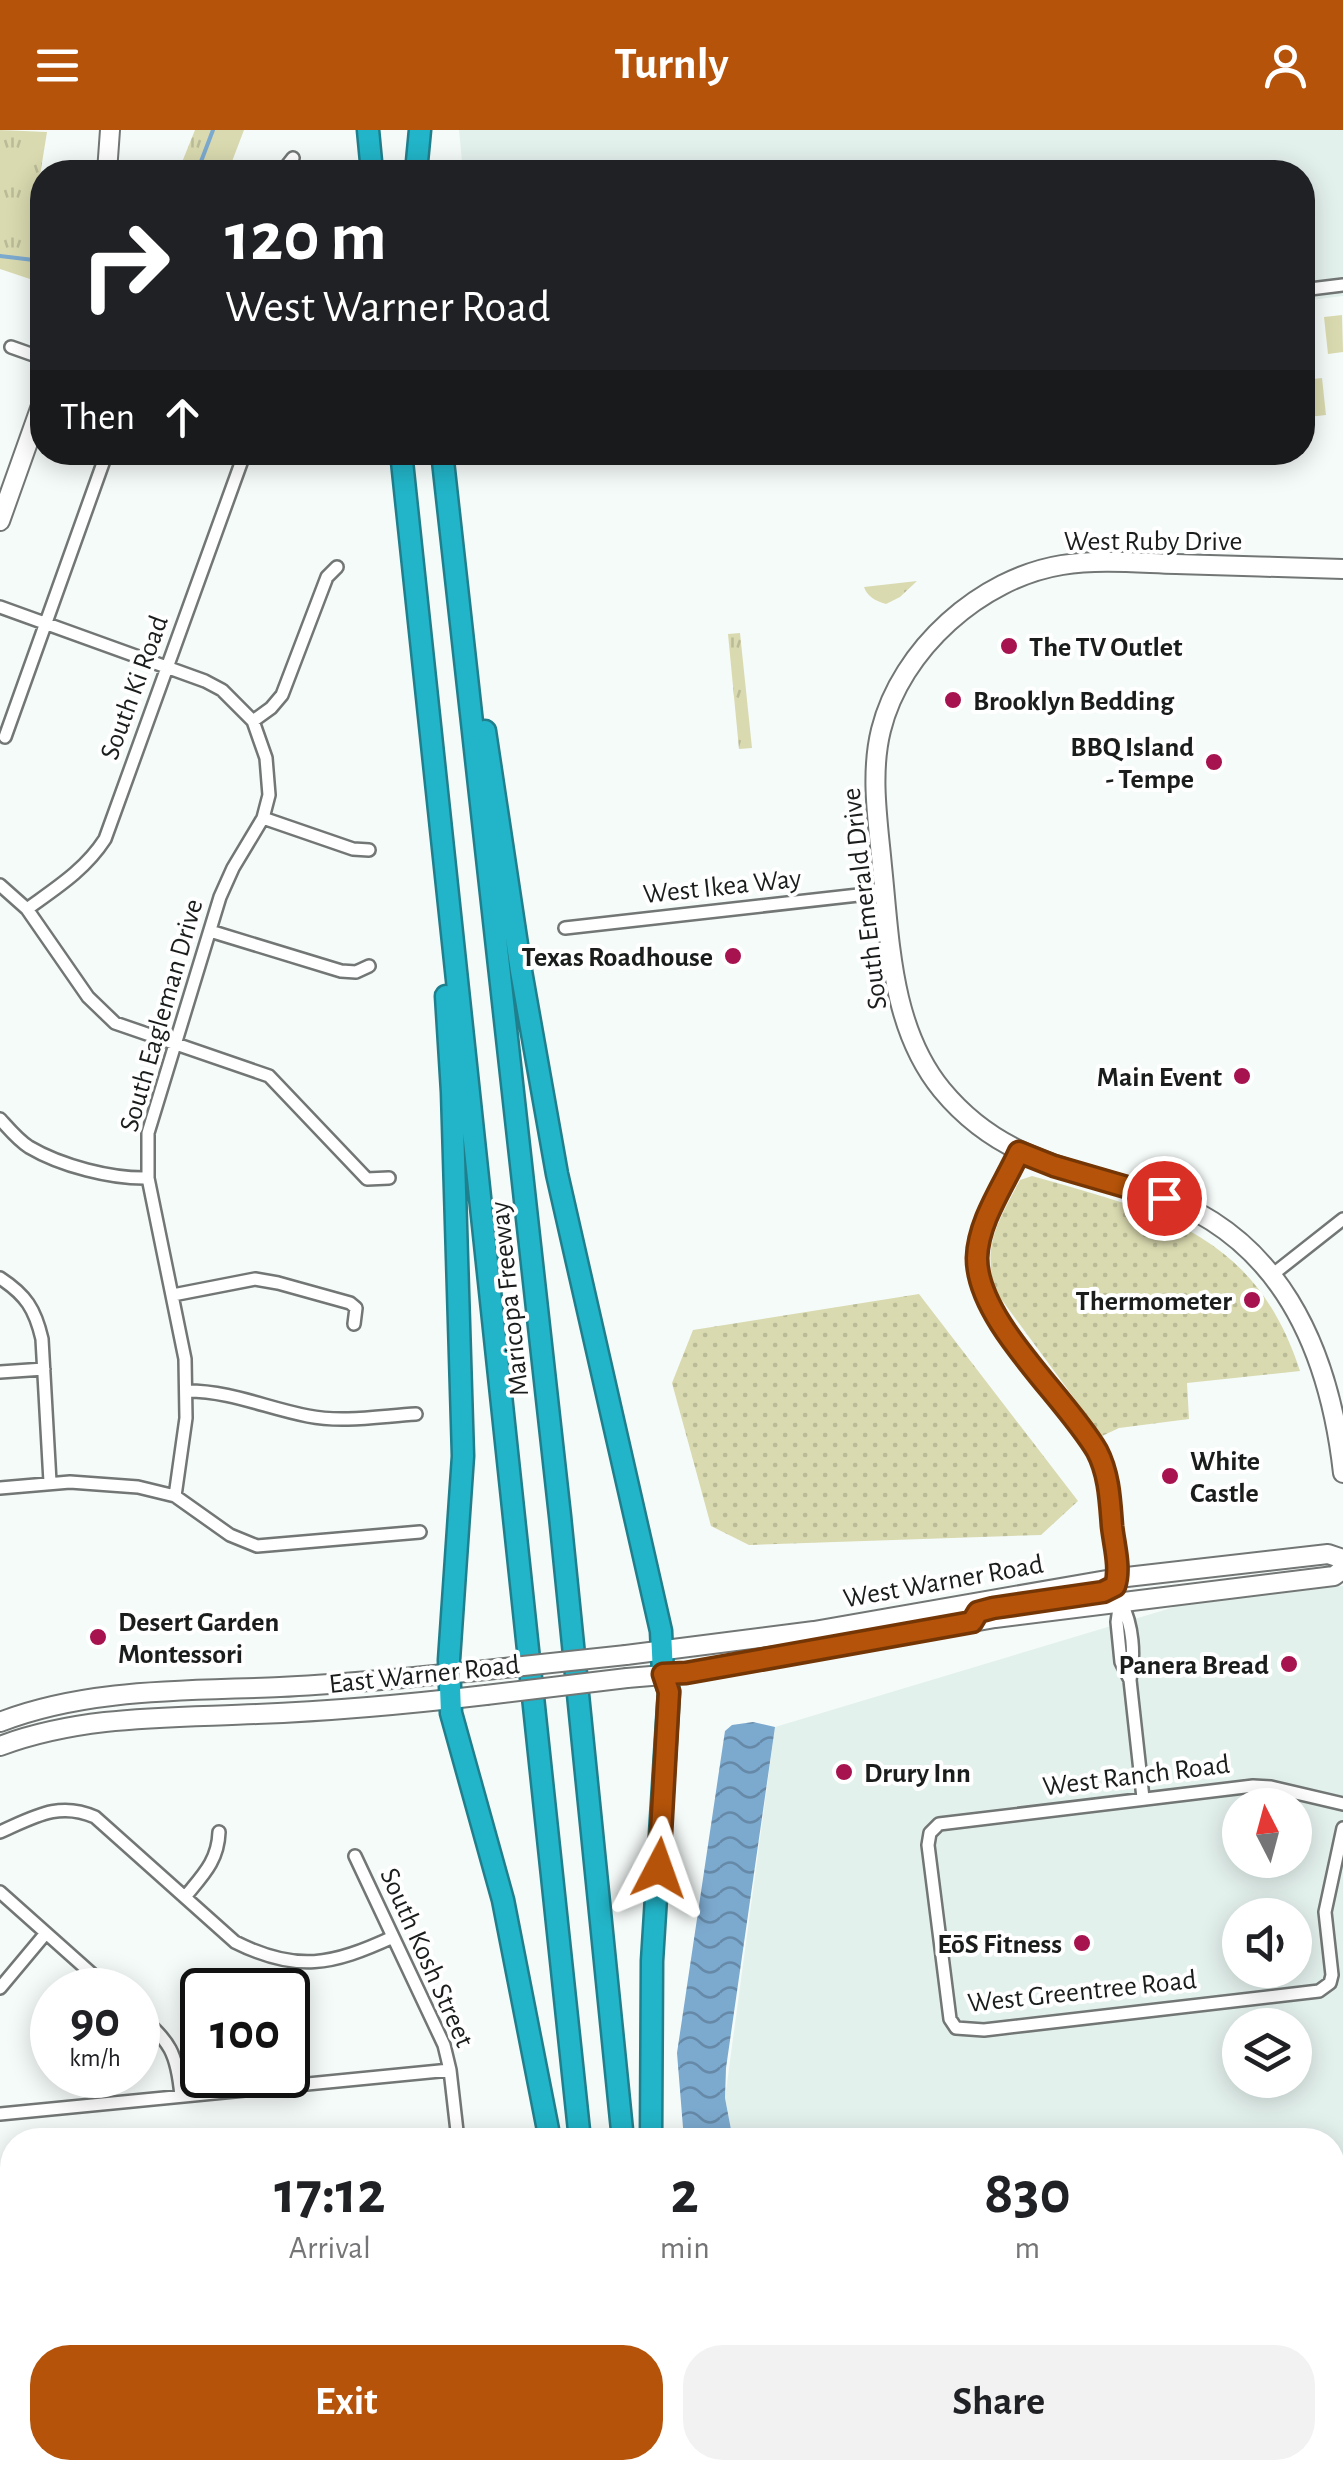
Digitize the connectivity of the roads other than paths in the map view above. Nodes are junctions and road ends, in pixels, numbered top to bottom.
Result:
1 (110, 130) edge
2 (368, 130) edge
3 (408, 130) edge
4 (420, 130) edge
5 (108, 160) edge
6 (371, 160) edge
7 (412, 160) edge
8 (416, 160) edge
9 (1343, 285) edge
10 (1315, 288) edge
11 (11, 346) dead end
12 (30, 353) edge
13 (30, 429) edge
14 (102, 465) edge
15 (241, 465) edge
16 (403, 465) edge
17 (443, 465) edge
18 (6, 482) edge
19 (0, 521) edge
20 (337, 567) dead end
21 (1343, 569) edge
22 (0, 607) edge
23 (459, 616) junction
24 (46, 623) junction
25 (167, 668) junction
26 (895, 694) joint
27 (253, 722) junction
28 (5, 737) dead end
29 (432, 746) junction
30 (263, 818) junction
31 (369, 850) dead end
32 (0, 886) edge
33 (885, 892) junction
34 (26, 909) junction
35 (565, 928) dead end
36 (210, 931) junction
37 (369, 966) dead end
38 (174, 1044) junction
39 (0, 1119) edge
40 (1019, 1152) junction
41 (148, 1178) junction
42 (389, 1178) dead end
43 (1343, 1220) edge
44 (1272, 1275) junction
45 (0, 1278) edge
46 (173, 1296) junction
47 (354, 1324) dead end
48 (44, 1370) junction
49 (0, 1372) edge
50 (188, 1391) junction
51 (416, 1414) dead end
52 (1343, 1473) edge
53 (50, 1482) junction
54 (0, 1488) edge
55 (175, 1496) junction
56 (420, 1532) dead end
57 (1343, 1559) edge
58 (1343, 1569) edge
59 (1118, 1578) junction
60 (1120, 1601) junction
61 (972, 1622) junction
62 (661, 1651) junction
63 (552, 1664) joint
64 (448, 1674) junction
65 (663, 1674) junction
66 (557, 1687) joint
67 (450, 1699) junction
68 (89, 1700) junction
69 (0, 1722) edge
70 (93, 1722) junction
71 (0, 1746) edge
72 (1143, 1798) junction
73 (1343, 1804) edge
74 (1343, 1828) edge
75 (0, 1832) edge
76 (219, 1832) dead end
77 (356, 1856) dead end
78 (0, 1892) edge
79 (185, 1898) junction
80 (46, 1933) junction
81 (393, 1937) junction
82 (85, 1968) edge
83 (0, 1988) edge
84 (956, 2028) joint
85 (160, 2034) edge
86 (450, 2070) junction
87 (310, 2084) edge
88 (180, 2090) edge
89 (180, 2096) edge
90 (0, 2114) edge
91 (457, 2128) edge
92 (548, 2128) edge
93 (579, 2128) edge
94 (622, 2128) edge
95 (651, 2128) edge

1 - 5 main road
2 - 6 highway
3 - 7 highway
4 - 8 highway
9 - 10 street
11 - 12 street
13 - 18 main road
14 - 24 street
15 - 25 street, South Ki Road
16 - 29 highway, Maricopa Freeway
17 - 23 highway, Maricopa Freeway
18 - 19 main road
20 - 27 street
21 - 26 main road, West Ruby Drive
22 - 24 street, South Eagleman Drive
23 - 62 highway
23 - 94 highway, Maricopa Freeway
24 - 25 street, South Eagleman Drive
24 - 28 street
25 - 27 street, South Eagleman Drive
25 - 34 street, South Ki Road
26 - 33 main road, South Emerald Drive
27 - 30 street, South Eagleman Drive
29 - 64 highway
29 - 93 highway, Maricopa Freeway
30 - 31 street
30 - 36 street, South Eagleman Drive
32 - 34 street
33 - 35 street, West Ikea Way
33 - 40 main road, South Emerald Drive
34 - 38 street
36 - 37 street
36 - 38 street, South Eagleman Drive
38 - 41 street, South Eagleman Drive
38 - 42 street
39 - 41 street
40 - 44 main road, South Emerald Drive
40 - 59 street
41 - 46 street, South Eagleman Drive
43 - 44 street
44 - 52 main road, South Emerald Drive
45 - 48 street
46 - 47 street
46 - 50 street, South Eagleman Drive
48 - 49 street
48 - 53 street
50 - 51 street
50 - 55 street, South Eagleman Drive
53 - 54 street
53 - 55 street
55 - 56 street
57 - 59 main road, West Warner Road
58 - 60 main road, West Warner Road
59 - 61 main road
59 - 62 main road, West Warner Road
60 - 61 main road, West Warner Road
60 - 72 street
61 - 65 main road, West Warner Road
62 - 63 main road, West Warner Road, bridge
62 - 65 highway
63 - 64 main road, East Warner Road, bridge
64 - 67 highway
64 - 68 main road, East Warner Road
65 - 66 main road, West Warner Road, bridge
65 - 95 highway
66 - 67 main road, East Warner Road, bridge
67 - 70 main road, East Warner Road
67 - 92 highway
68 - 69 main road, East Warner Road
68 - 70 main road
70 - 71 main road, East Warner Road
72 - 73 street, West Ranch Road
72 - 84 street, West Ranch Road
74 - 84 street, West Greentree Road
75 - 79 street
76 - 79 street
77 - 81 street, South Kosh Street
78 - 80 street
79 - 81 street
80 - 82 street
80 - 83 street
81 - 86 street, South Kosh Street
85 - 88 street
86 - 87 street
86 - 91 street, South Kosh Street
89 - 90 street

